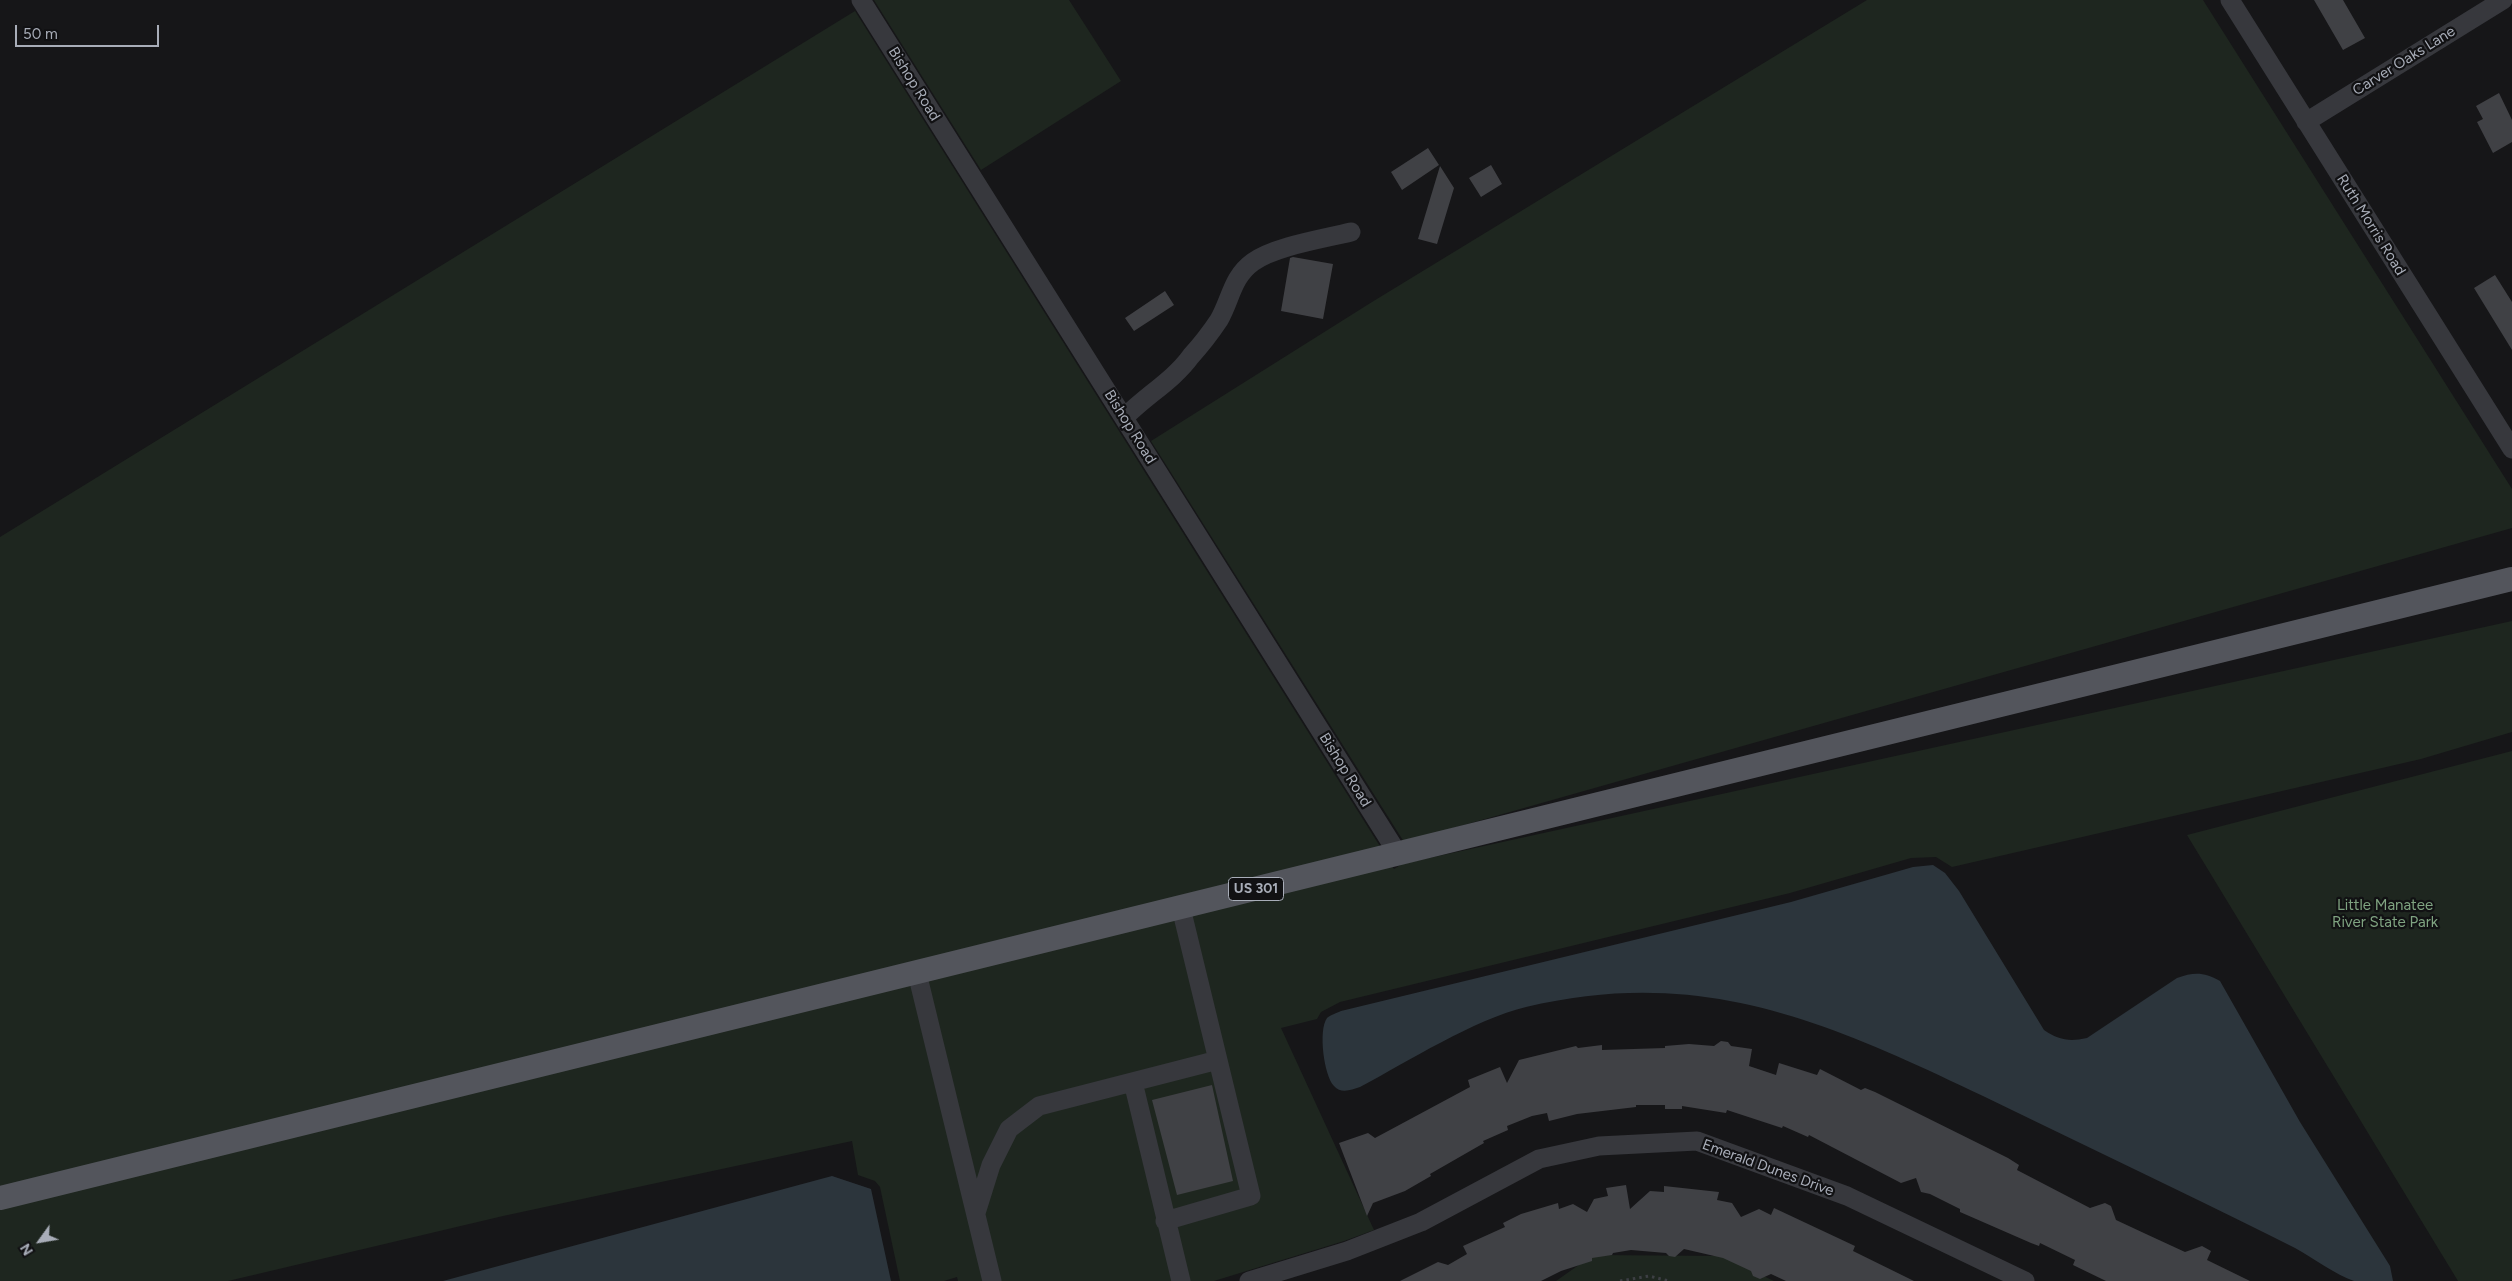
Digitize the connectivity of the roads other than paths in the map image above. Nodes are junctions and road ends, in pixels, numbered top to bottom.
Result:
1 (861, 0) edge
2 (2230, 0) edge
3 (2503, 0) edge
4 (2306, 122) junction
5 (1351, 232) dead end
6 (1124, 418) junction
7 (2512, 449) edge
8 (2512, 579) edge
9 (1398, 854) junction
10 (1182, 908) junction
11 (917, 972) junction
12 (1218, 1060) junction
13 (1133, 1082) junction
14 (0, 1198) edge
15 (976, 1213) junction
16 (1165, 1221) junction
17 (992, 1281) edge
18 (1181, 1281) edge
19 (1249, 1281) edge
20 (2024, 1281) edge

1 - 6 street, Bishop Road
2 - 4 street, Ruth Morris Road
3 - 4 street, Carver Oaks Lane
4 - 7 street, Ruth Morris Road
5 - 6 street
6 - 9 street, Bishop Road
8 - 9 main road, US 301
9 - 10 main road, US 301
10 - 11 main road, US 301
10 - 12 street
11 - 14 main road, US 301
11 - 15 street
12 - 13 street
12 - 16 street
13 - 15 street
13 - 16 street
15 - 17 street
16 - 18 street
19 - 20 street, Emerald Dunes Drive

